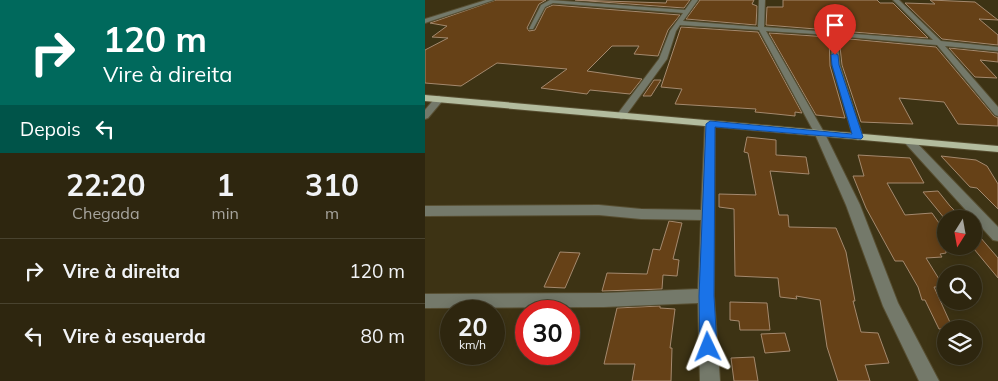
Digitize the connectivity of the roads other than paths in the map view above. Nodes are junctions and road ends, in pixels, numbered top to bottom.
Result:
1 (491, 0) edge
2 (695, 0) edge
3 (762, 0) edge
4 (896, 0) edge
5 (687, 12) junction
6 (425, 21) edge
7 (679, 23) junction
8 (531, 28) dead end
9 (761, 28) junction
10 (834, 33) junction
11 (941, 45) junction
12 (998, 49) edge
13 (425, 98) edge
14 (439, 99) junction
15 (998, 113) edge
16 (425, 116) edge
17 (621, 116) junction
18 (710, 124) junction
19 (821, 134) junction
20 (858, 137) junction
21 (909, 141) junction
22 (998, 149) edge
23 (425, 211) edge
24 (708, 215) junction
25 (998, 236) edge
26 (706, 296) junction
27 (425, 301) edge
28 (710, 381) edge
29 (929, 381) edge

1 - 6 street
2 - 5 street
3 - 9 street
4 - 11 street
5 - 7 street
5 - 8 street
7 - 9 street
7 - 17 street
9 - 10 street
9 - 19 street
10 - 11 street
10 - 20 street
11 - 12 street
11 - 15 street
13 - 14 main road
14 - 16 street
14 - 17 main road
17 - 18 main road
18 - 19 main road
18 - 24 street
19 - 20 main road
19 - 29 street
20 - 21 main road
21 - 22 main road
21 - 25 street
23 - 24 street
24 - 26 street
26 - 27 street
26 - 28 street

